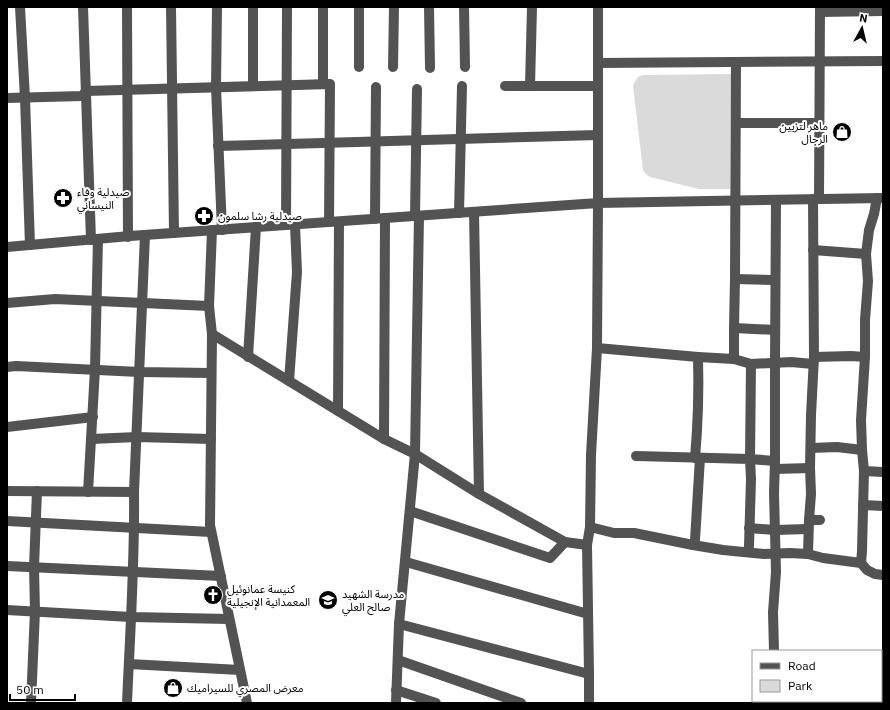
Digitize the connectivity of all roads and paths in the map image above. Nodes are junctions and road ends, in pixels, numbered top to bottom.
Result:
1 (20, 7) edge
2 (83, 7) edge
3 (127, 7) edge
4 (171, 7) edge
5 (217, 7) edge
6 (253, 7) edge
7 (288, 7) edge
8 (322, 7) edge
9 (359, 7) edge
10 (394, 7) edge
11 (429, 7) edge
12 (464, 7) edge
13 (532, 7) edge
14 (598, 7) edge
15 (820, 9) edge
16 (883, 11) edge
17 (819, 61) junction
18 (883, 61) edge
19 (736, 62) junction
20 (598, 63) junction
21 (358, 67) dead end
22 (393, 67) dead end
23 (465, 67) dead end
24 (430, 68) dead end
25 (324, 84) junction
26 (287, 85) junction
27 (252, 86) junction
28 (462, 86) dead end
29 (505, 86) dead end
30 (530, 86) junction
31 (598, 86) junction
32 (216, 87) junction
33 (376, 87) dead end
34 (172, 88) junction
35 (417, 89) dead end
36 (127, 90) junction
37 (86, 91) junction
38 (7, 98) edge
39 (25, 98) junction
40 (736, 123) junction
41 (819, 124) junction
42 (598, 134) junction
43 (461, 139) junction
44 (416, 140) junction
45 (376, 141) junction
46 (329, 143) junction
47 (286, 144) junction
48 (218, 146) junction
49 (880, 198) edge
50 (816, 199) junction
51 (776, 200) junction
52 (736, 201) junction
53 (598, 203) junction
54 (474, 212) junction
55 (459, 213) junction
56 (417, 216) junction
57 (380, 218) junction
58 (329, 222) junction
59 (339, 222) junction
60 (290, 225) junction
61 (256, 228) junction
62 (217, 230) junction
63 (174, 233) junction
64 (145, 235) junction
65 (128, 237) junction
66 (94, 240) junction
67 (30, 245) junction
68 (7, 247) edge
69 (813, 250) junction
70 (866, 254) junction
71 (735, 280) junction
72 (775, 280) junction
73 (96, 301) junction
74 (7, 303) edge
75 (142, 303) junction
76 (209, 306) junction
77 (734, 328) junction
78 (775, 330) junction
79 (212, 334) junction
80 (597, 348) junction
81 (248, 357) junction
82 (698, 357) junction
83 (865, 357) junction
84 (734, 359) junction
85 (814, 361) junction
86 (775, 362) junction
87 (750, 364) junction
88 (7, 367) edge
89 (95, 369) junction
90 (139, 372) junction
91 (211, 373) junction
92 (289, 381) junction
93 (338, 411) junction
94 (93, 417) junction
95 (7, 428) edge
96 (137, 437) junction
97 (91, 438) junction
98 (211, 439) junction
99 (384, 439) junction
100 (811, 448) junction
101 (862, 450) junction
102 (415, 454) junction
103 (636, 456) dead end
104 (697, 458) junction
105 (750, 459) junction
106 (775, 465) junction
107 (810, 468) junction
108 (864, 471) junction
109 (883, 472) edge
110 (7, 491) edge
111 (37, 491) junction
112 (88, 492) junction
113 (134, 492) junction
114 (480, 494) junction
115 (863, 505) junction
116 (883, 506) edge
117 (410, 511) junction
118 (820, 520) dead end
119 (7, 522) edge
120 (36, 523) junction
121 (808, 524) junction
122 (590, 527) junction
123 (135, 528) junction
124 (749, 528) junction
125 (776, 530) junction
126 (212, 532) junction
127 (565, 542) junction
128 (587, 545) junction
129 (693, 545) junction
130 (748, 552) junction
131 (775, 553) junction
132 (808, 554) junction
133 (406, 562) junction
134 (861, 563) junction
135 (7, 566) edge
136 (34, 567) junction
137 (133, 572) junction
138 (883, 575) edge
139 (220, 576) junction
140 (7, 610) edge
141 (35, 611) junction
142 (588, 614) junction
143 (131, 617) junction
144 (229, 619) junction
145 (399, 624) junction
146 (774, 650) edge
147 (398, 660) junction
148 (129, 664) junction
149 (240, 670) junction
150 (589, 674) junction
151 (396, 690) junction
152 (517, 702) edge
153 (31, 703) edge
154 (127, 703) edge
155 (247, 703) edge
156 (396, 703) edge
157 (436, 703) edge
158 (589, 703) edge

1 - 39 street
2 - 37 street
3 - 36 street
4 - 34 street
5 - 32 street
6 - 27 street
7 - 26 street
8 - 25 street
9 - 21 street
10 - 22 street
11 - 24 street
12 - 23 street
13 - 30 street
14 - 20 street
15 - 16 street
15 - 17 street
17 - 18 street
17 - 19 street
17 - 41 street
19 - 20 street
19 - 40 street
20 - 31 street
25 - 26 street
25 - 46 street
26 - 27 street
26 - 47 street
27 - 32 street
28 - 43 street
29 - 30 street
30 - 31 street
31 - 42 street
32 - 34 street
32 - 48 street
33 - 45 street
34 - 36 street
34 - 63 street
35 - 44 street
36 - 37 street
36 - 65 street
37 - 39 street
37 - 66 street
38 - 39 street
39 - 67 street
40 - 41 street
40 - 52 street
41 - 50 street
42 - 43 street
42 - 53 street
43 - 44 street
43 - 55 street
44 - 45 street
44 - 56 street
45 - 46 street
45 - 57 street
46 - 47 street
46 - 58 street
47 - 48 street
47 - 60 street
48 - 62 street
49 - 50 street
49 - 70 street
50 - 51 street
50 - 69 street
51 - 52 street
51 - 72 street
52 - 53 street
52 - 71 street
53 - 54 street
53 - 80 street
54 - 55 street
54 - 114 street
55 - 56 street
56 - 57 street
56 - 102 street
57 - 59 street
57 - 99 street
58 - 59 street
58 - 60 street
59 - 93 street
60 - 61 street
60 - 92 street
61 - 62 street
61 - 81 street
62 - 63 street
62 - 76 street
63 - 64 street
64 - 65 street
64 - 75 street
65 - 66 street
66 - 67 street
66 - 73 street
67 - 68 street
69 - 70 street
69 - 85 street
70 - 83 street
71 - 72 street
71 - 77 street
72 - 78 street
73 - 74 street
73 - 75 street
73 - 89 street
75 - 76 street
75 - 90 street
76 - 79 street
77 - 78 street
77 - 84 street
78 - 86 street
79 - 81 street
79 - 91 street
80 - 82 street
80 - 122 street
81 - 92 street
82 - 84 street
82 - 104 street
83 - 85 street
83 - 101 street
84 - 87 street
85 - 86 street
85 - 100 street
86 - 87 street
86 - 106 street
87 - 105 street
88 - 89 street
89 - 90 street
89 - 94 street
90 - 91 street
90 - 96 street
91 - 98 street
92 - 93 street
93 - 99 street
94 - 95 street
94 - 97 street
96 - 97 street
96 - 98 street
96 - 113 street
97 - 112 street
98 - 126 street
99 - 102 street
100 - 101 street
100 - 107 street
101 - 108 street
102 - 114 street
102 - 117 street
103 - 104 street
104 - 105 street
104 - 129 street
105 - 106 street
105 - 124 street
106 - 107 street
106 - 125 street
107 - 121 street
108 - 109 street
108 - 115 street
110 - 111 street
111 - 112 street
111 - 120 street
112 - 113 street
113 - 123 street
114 - 127 street
115 - 116 street
115 - 134 street
117 - 127 street
117 - 133 street
118 - 121 street
119 - 120 street
120 - 123 street
120 - 136 street
121 - 125 street
121 - 132 street
122 - 128 street
122 - 129 street
123 - 126 street
123 - 137 street
124 - 125 street
124 - 130 street
125 - 131 street
126 - 139 street
127 - 128 street
128 - 142 street
129 - 130 street
130 - 131 street
131 - 132 street
131 - 146 street
132 - 134 street
133 - 142 street
133 - 145 street
134 - 138 street
135 - 136 street
136 - 137 street
136 - 141 street
137 - 139 street
137 - 143 street
139 - 144 street
140 - 141 street
141 - 143 street
141 - 153 street
142 - 150 street
143 - 144 street
143 - 148 street
144 - 149 street
145 - 147 street
145 - 150 street
147 - 151 street
147 - 152 street
148 - 149 street
148 - 154 street
149 - 155 street
150 - 158 street
151 - 156 street
151 - 157 street

